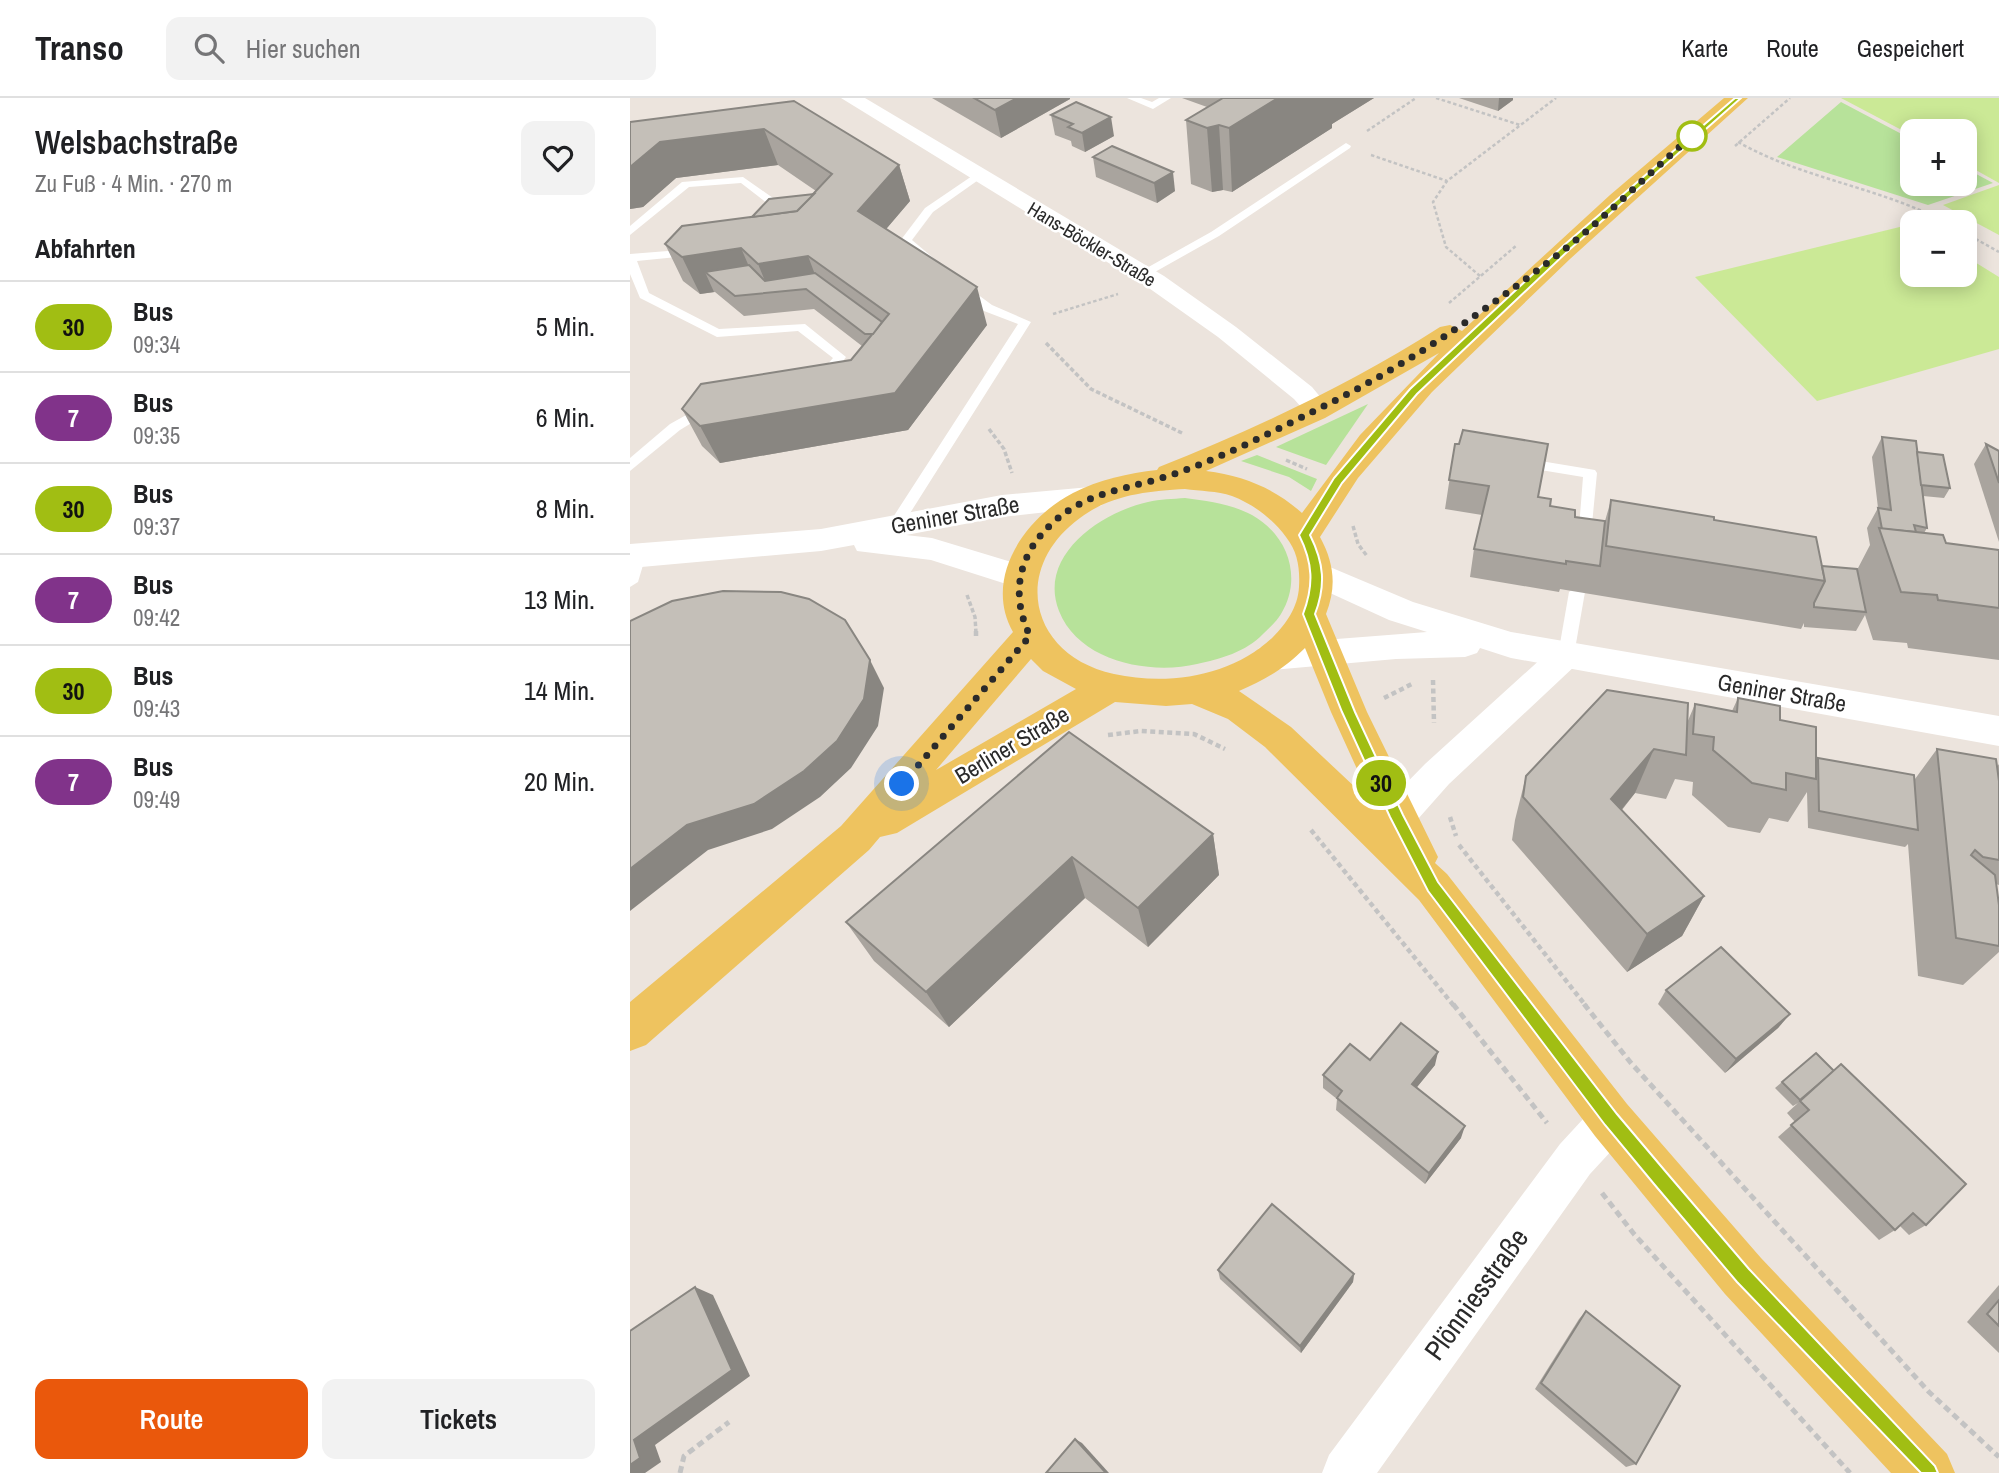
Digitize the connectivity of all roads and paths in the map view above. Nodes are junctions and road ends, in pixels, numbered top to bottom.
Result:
1 (851, 98) edge
2 (1132, 98) edge
3 (1166, 98) edge
4 (1416, 98) edge
5 (1436, 98) edge
6 (1556, 98) edge
7 (1737, 98) edge
8 (1790, 98) edge
9 (1780, 106) dead end
10 (1520, 125) junction
11 (1705, 125) junction
12 (1346, 146) junction
13 (979, 176) junction
14 (1447, 181) junction
15 (1922, 210) edge
16 (761, 222) edge
17 (630, 232) edge
18 (1522, 240) dead end
19 (1977, 240) edge
20 (1566, 248) junction
21 (711, 252) edge
22 (1999, 252) edge
23 (630, 259) edge
24 (1480, 275) junction
25 (1149, 278) junction
26 (1507, 291) junction
27 (1441, 310) dead end
28 (1025, 322) junction
29 (806, 385) edge
30 (724, 403) edge
31 (968, 410) junction
32 (1318, 410) junction
33 (1188, 435) dead end
34 (1504, 461) edge
35 (630, 466) edge
36 (1155, 480) junction
37 (1011, 482) dead end
38 (1090, 498) junction
39 (1352, 524) dead end
40 (895, 525) junction
41 (1305, 535) junction
42 (821, 540) junction
43 (1584, 548) edge
44 (633, 564) edge
45 (1373, 565) dead end
46 (1318, 574) junction
47 (1019, 576) junction
48 (966, 589) dead end
49 (1577, 592) edge
50 (1309, 614) junction
51 (1030, 636) junction
52 (1511, 645) junction
53 (973, 646) dead end
54 (1325, 652) junction
55 (1566, 654) junction
56 (1272, 657) junction
57 (1433, 674) dead end
58 (1110, 687) junction
59 (1193, 690) junction
60 (1373, 703) dead end
61 (1999, 732) edge
62 (1099, 737) dead end
63 (1235, 754) dead end
64 (1397, 817) junction
65 (1305, 822) dead end
66 (855, 838) junction
67 (1460, 846) dead end
68 (1433, 887) junction
69 (630, 1030) edge
70 (1611, 1119) junction
71 (1575, 1159) junction
72 (729, 1422) dead end
73 (1999, 1457) edge
74 (680, 1473) edge
75 (1347, 1473) edge
76 (1850, 1473) edge
77 (1928, 1473) edge

1 - 13 street, Hans-Böckler-Straße
2 - 3 lane
4 - 12 path
5 - 10 path
6 - 10 path
7 - 11 main road
8 - 9 path
10 - 14 path
11 - 15 path
11 - 20 main road
12 - 14 path
12 - 25 lane
13 - 25 street, Hans-Böckler-Straße
13 - 28 lane
14 - 24 path
16 - 17 lane
18 - 24 path
19 - 22 path
20 - 26 main road
20 - 41 main road
21 - 23 lane
23 - 29 lane
24 - 26 path
24 - 27 path
25 - 28 path
25 - 32 street, Hans-Böckler-Straße
26 - 32 main road
28 - 31 lane
28 - 33 path
30 - 35 lane
31 - 37 path
31 - 40 lane
32 - 36 main road
34 - 43 lane
36 - 38 main road
36 - 41 main road
38 - 40 street, Geniner Straße
38 - 47 main road
39 - 45 path
40 - 42 street, Geniner Straße
41 - 46 main road
42 - 44 street, Geniner Straße
42 - 47 street, Geniner Straße
46 - 50 main road
46 - 52 street, Geniner Straße
47 - 51 main road
48 - 53 path
49 - 55 lane
50 - 54 main road
50 - 56 main road
51 - 58 main road
51 - 66 main road, Berliner Straße
52 - 54 street, Geniner Straße
52 - 55 street, Geniner Straße
54 - 56 street, Geniner Straße
54 - 64 main road
55 - 61 street, Geniner Straße
55 - 64 street
56 - 59 main road
57 - 60 path
58 - 59 main road
58 - 66 main road, Berliner Straße
59 - 68 main road
62 - 63 path
64 - 68 main road
65 - 71 path
66 - 69 main road
67 - 73 path
68 - 70 main road
70 - 71 street, Plönniesstraße
70 - 77 main road
71 - 75 street, Plönniesstraße
71 - 76 path
72 - 74 path

